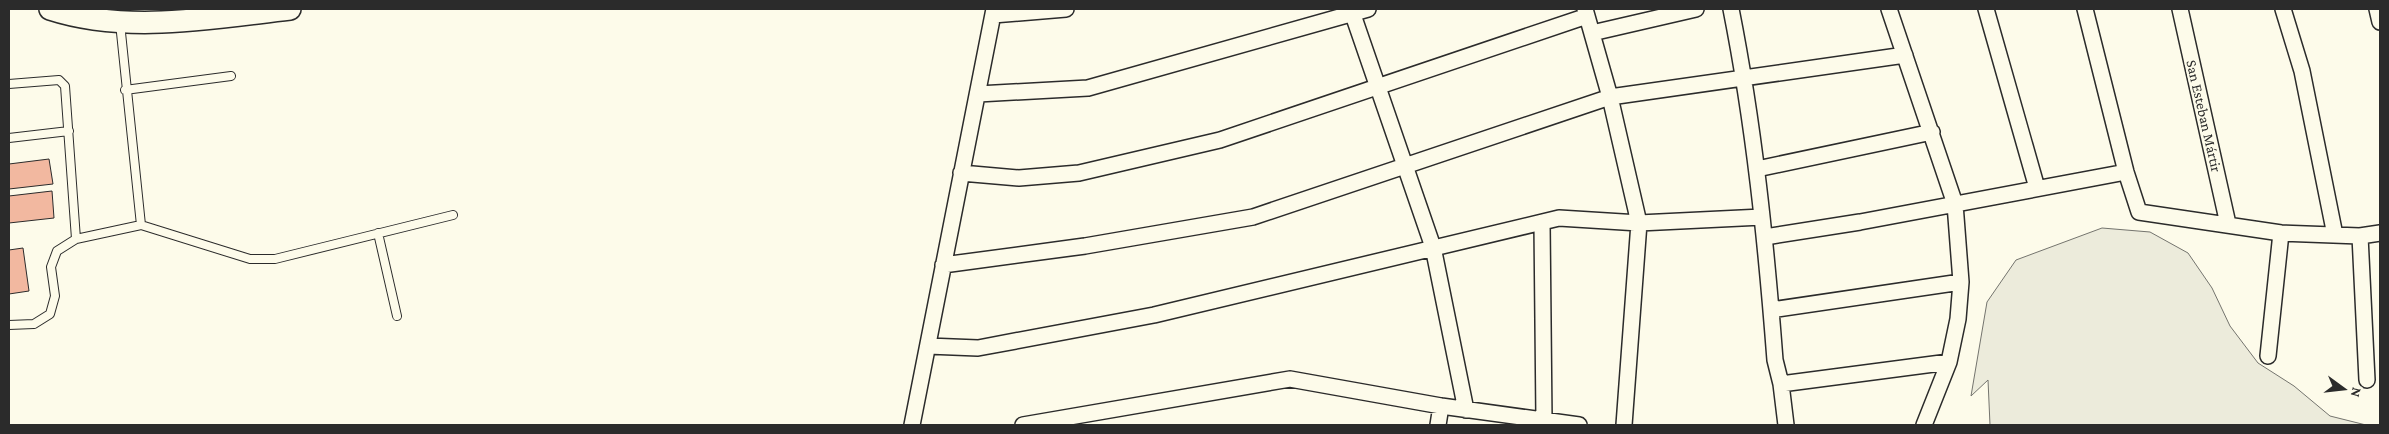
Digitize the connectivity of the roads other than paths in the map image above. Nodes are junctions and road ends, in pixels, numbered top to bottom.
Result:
1 (50, 9) edge
2 (290, 9) edge
3 (1066, 9) edge
4 (1368, 9) edge
5 (1696, 9) edge
6 (1731, 9) edge
7 (1889, 9) edge
8 (1986, 9) edge
9 (2085, 9) edge
10 (2180, 9) edge
11 (2283, 9) edge
12 (2377, 9) edge
13 (1352, 11) edge
14 (994, 12) edge
15 (1586, 12) edge
16 (2380, 22) edge
17 (120, 23) junction
18 (1592, 33) junction
19 (1905, 55) junction
20 (231, 76) dead end
21 (1745, 79) junction
22 (9, 84) edge
23 (1378, 87) junction
24 (125, 90) junction
25 (978, 94) junction
26 (1610, 98) junction
27 (69, 131) junction
28 (1932, 132) junction
29 (9, 138) edge
30 (1406, 165) junction
31 (1758, 169) junction
32 (2126, 172) junction
33 (961, 173) junction
34 (2037, 188) junction
35 (1955, 204) junction
36 (453, 215) dead end
37 (1762, 217) junction
38 (1542, 223) junction
39 (1639, 223) junction
40 (2228, 224) junction
41 (141, 225) junction
42 (378, 233) junction
43 (2282, 233) junction
44 (2380, 233) edge
45 (2335, 235) junction
46 (2360, 236) junction
47 (1765, 237) junction
48 (76, 239) junction
49 (1433, 247) junction
50 (943, 265) junction
51 (1961, 282) junction
52 (1771, 310) junction
53 (397, 316) dead end
54 (9, 326) edge
55 (928, 346) junction
56 (2268, 356) dead end
57 (1949, 362) junction
58 (2367, 380) dead end
59 (1781, 384) junction
60 (1441, 406) junction
61 (1466, 410) junction
62 (1544, 420) junction
63 (912, 425) edge
64 (1023, 425) edge
65 (1438, 425) edge
66 (1579, 425) edge
67 (1624, 425) edge
68 (1786, 425) edge
69 (1924, 425) edge

1 - 17 street
2 - 17 street
3 - 14 street
4 - 13 street
5 - 18 street
6 - 21 street
7 - 19 street
8 - 34 street
9 - 32 street
10 - 40 street, San Esteban Mártir
11 - 45 street
12 - 16 street
13 - 23 street
13 - 25 street
14 - 25 street
15 - 18 street
15 - 23 street
17 - 24 lane
18 - 26 street
19 - 21 street
19 - 28 street
20 - 24 lane
21 - 26 street
21 - 31 street
22 - 27 lane
23 - 30 street
23 - 33 street
24 - 41 lane
25 - 33 street
26 - 30 street
26 - 39 street
27 - 29 lane
27 - 48 lane
28 - 31 street
28 - 35 street
30 - 49 street
30 - 50 street
31 - 37 street
32 - 34 street
32 - 40 street
33 - 50 street
34 - 35 street
35 - 47 street
35 - 51 street
36 - 42 lane
37 - 39 street
37 - 47 street
38 - 39 street
38 - 49 street
38 - 62 street
39 - 67 street
40 - 43 street
41 - 42 lane
41 - 48 lane
42 - 53 lane
43 - 45 street
43 - 56 street
44 - 46 street
45 - 46 street
46 - 58 street
47 - 52 street
48 - 54 lane
49 - 55 street
49 - 61 street
50 - 55 street
51 - 52 street
51 - 57 street
52 - 59 street
55 - 63 street
57 - 59 street
57 - 69 street
59 - 68 street
60 - 61 street
60 - 64 street
60 - 65 street
61 - 62 street
62 - 66 street

